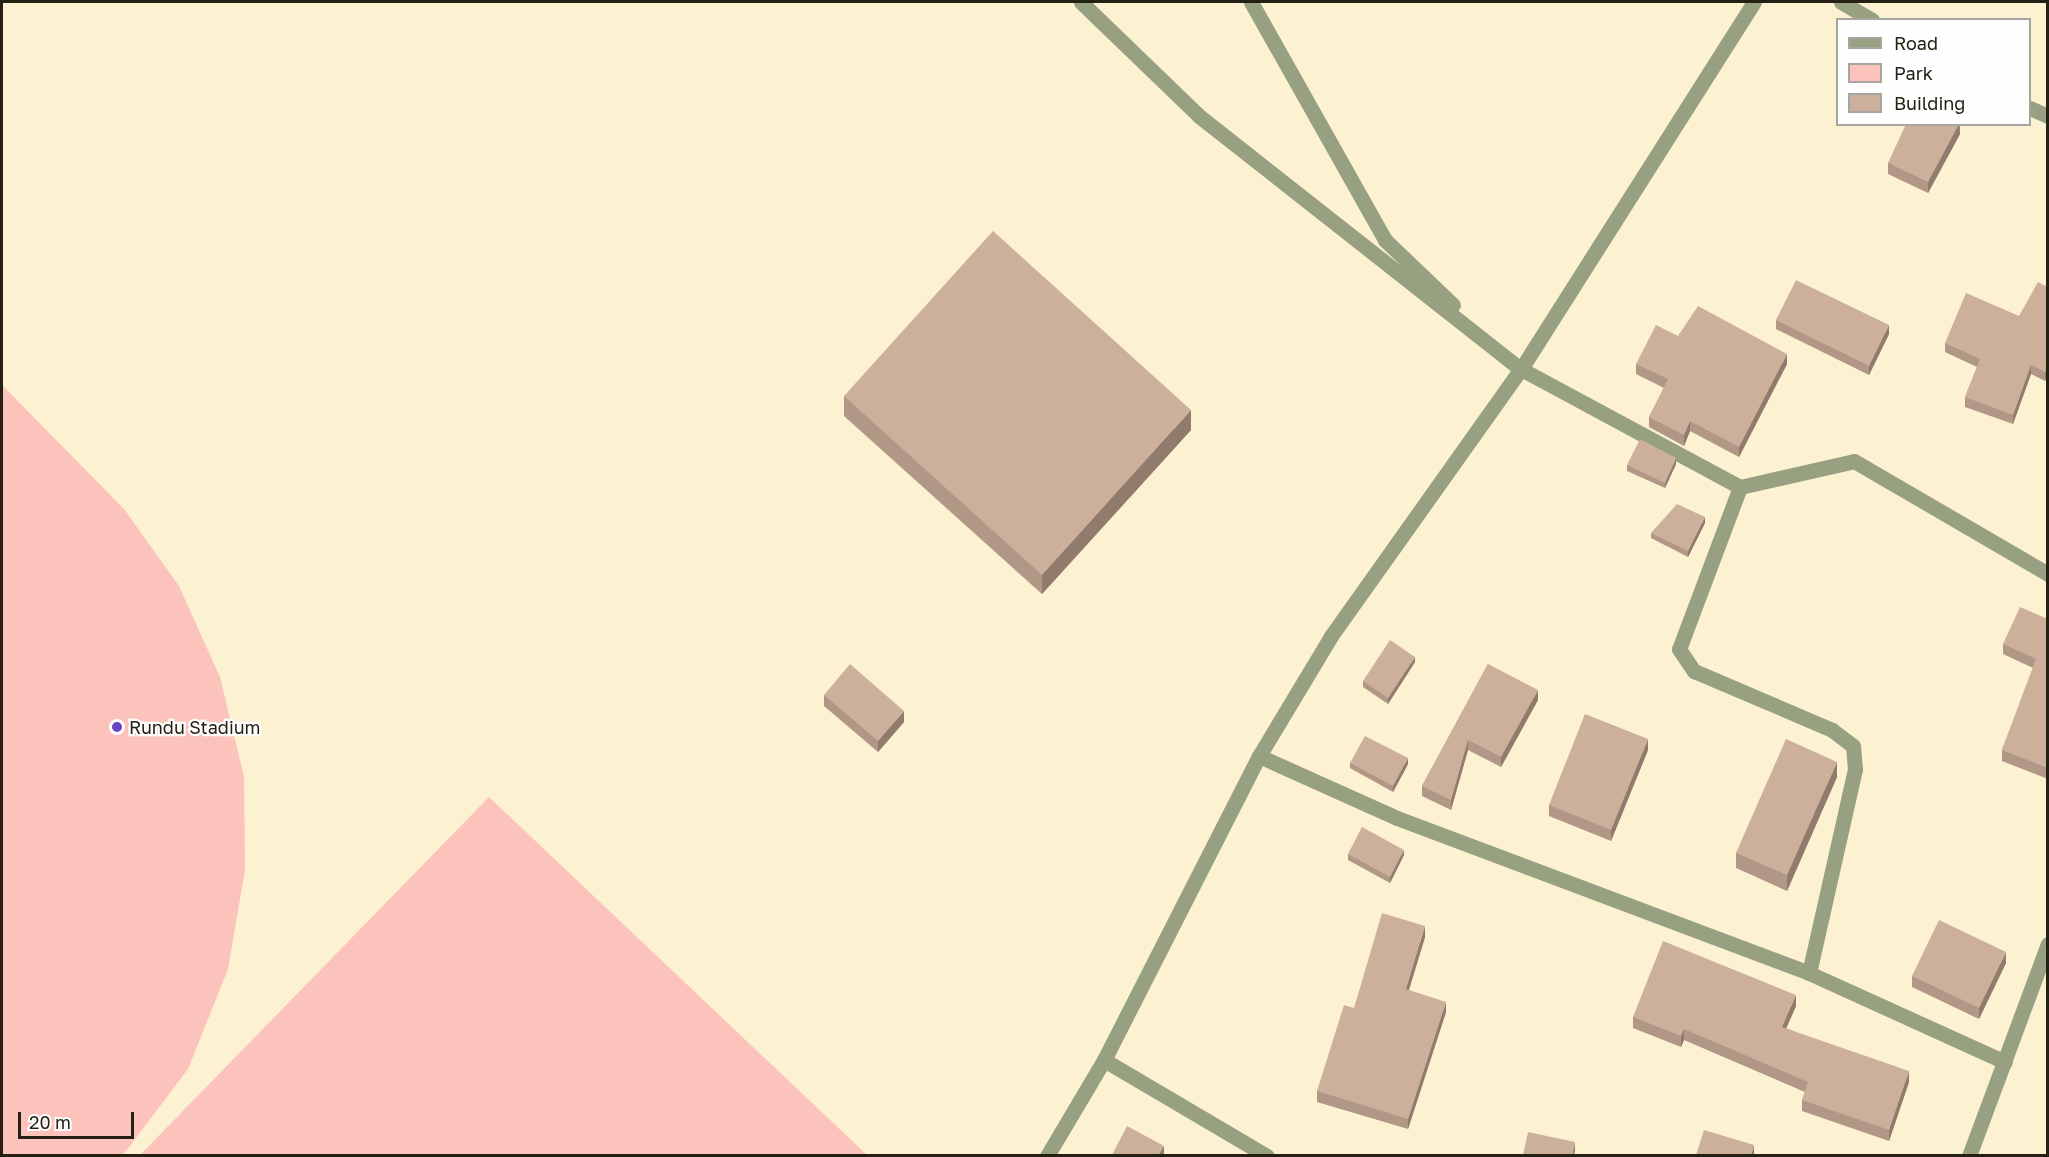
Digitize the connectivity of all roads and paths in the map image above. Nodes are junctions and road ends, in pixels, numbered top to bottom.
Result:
1 (1081, 2) edge
2 (1251, 2) edge
3 (1754, 2) edge
4 (1841, 2) edge
5 (1869, 18) edge
6 (2031, 108) edge
7 (2048, 116) edge
8 (1521, 369) junction
9 (1740, 487) junction
10 (2048, 574) edge
11 (1259, 756) junction
12 (2048, 944) edge
13 (1809, 973) junction
14 (1104, 1060) junction
15 (2005, 1062) junction
16 (1047, 1155) edge
17 (1267, 1155) edge
18 (1969, 1155) edge

1 - 8 street
2 - 8 street
3 - 8 street
4 - 5 street
6 - 7 street
8 - 9 street
8 - 11 street
9 - 10 street
9 - 13 street
11 - 13 street
11 - 14 street
12 - 15 street
13 - 15 street
14 - 16 street
14 - 17 street
15 - 18 street

